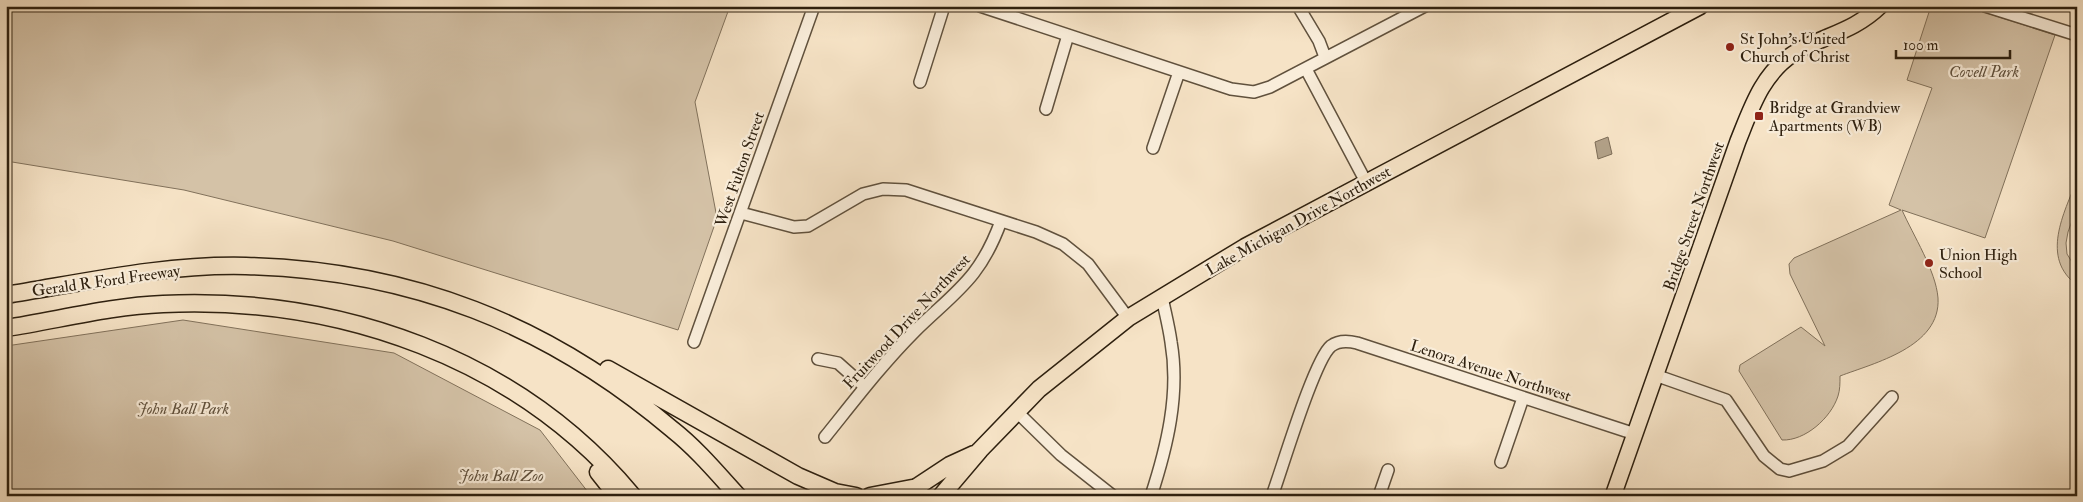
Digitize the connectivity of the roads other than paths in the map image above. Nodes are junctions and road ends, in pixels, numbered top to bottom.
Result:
1 (814, 6) edge
2 (944, 6) edge
3 (980, 6) edge
4 (1298, 6) edge
5 (1425, 6) edge
6 (1700, 6) edge
7 (1880, 6) edge
8 (1989, 7) edge
9 (1068, 35) junction
10 (2077, 35) edge
11 (1325, 57) junction
12 (1306, 69) junction
13 (1179, 72) junction
14 (920, 82) dead end
15 (1046, 109) dead end
16 (1153, 148) dead end
17 (1366, 182) junction
18 (741, 213) junction
19 (1001, 221) junction
20 (6, 294) edge
21 (1162, 297) junction
22 (1128, 318) junction
23 (513, 325) junction
24 (6, 328) edge
25 (694, 342) dead end
26 (818, 359) dead end
27 (1655, 375) junction
28 (865, 387) junction
29 (1892, 397) dead end
30 (1523, 398) junction
31 (1016, 412) junction
32 (554, 421) junction
33 (1635, 434) junction
34 (825, 437) dead end
35 (980, 450) junction
36 (1501, 462) dead end
37 (1388, 470) dead end
38 (910, 492) edge
39 (617, 496) edge
40 (634, 496) edge
41 (738, 496) edge
42 (856, 496) edge
43 (870, 496) edge
44 (941, 496) edge
45 (1113, 496) edge
46 (1151, 496) edge
47 (1272, 496) edge
48 (1379, 496) edge
49 (1613, 496) edge

1 - 18 street, West Fulton Street
2 - 14 street
3 - 9 street
4 - 11 street
5 - 11 street
6 - 17 highway, Lake Michigan Drive Northwest
7 - 27 main road, Bridge Street Northwest
8 - 10 street
9 - 13 street
9 - 15 street
11 - 12 street
12 - 13 street
12 - 17 street
13 - 16 street
17 - 21 highway, Lake Michigan Drive Northwest
18 - 19 street
18 - 25 street, West Fulton Street
19 - 22 street
19 - 28 street, Fruitwood Drive Northwest
20 - 23 highway, Gerald R Ford Freeway
21 - 22 highway, Lake Michigan Drive Northwest
21 - 46 street
22 - 31 highway, Lake Michigan Drive Northwest
23 - 41 highway, Gerald R Ford Freeway
23 - 42 highway
24 - 32 highway, Gerald R Ford Freeway
26 - 28 street
27 - 29 street
27 - 33 main road, Bridge Street Northwest
28 - 34 street, Fruitwood Drive Northwest
30 - 33 street, Lenora Avenue Northwest
30 - 36 street
30 - 47 street, Lenora Avenue Northwest
31 - 35 highway, Lake Michigan Drive Northwest
31 - 45 street
32 - 39 highway
32 - 40 highway, Gerald R Ford Freeway
33 - 49 main road, Bridge Street Northwest
35 - 38 highway
35 - 44 highway, Lake Michigan Drive Northwest
37 - 48 street
38 - 43 highway

